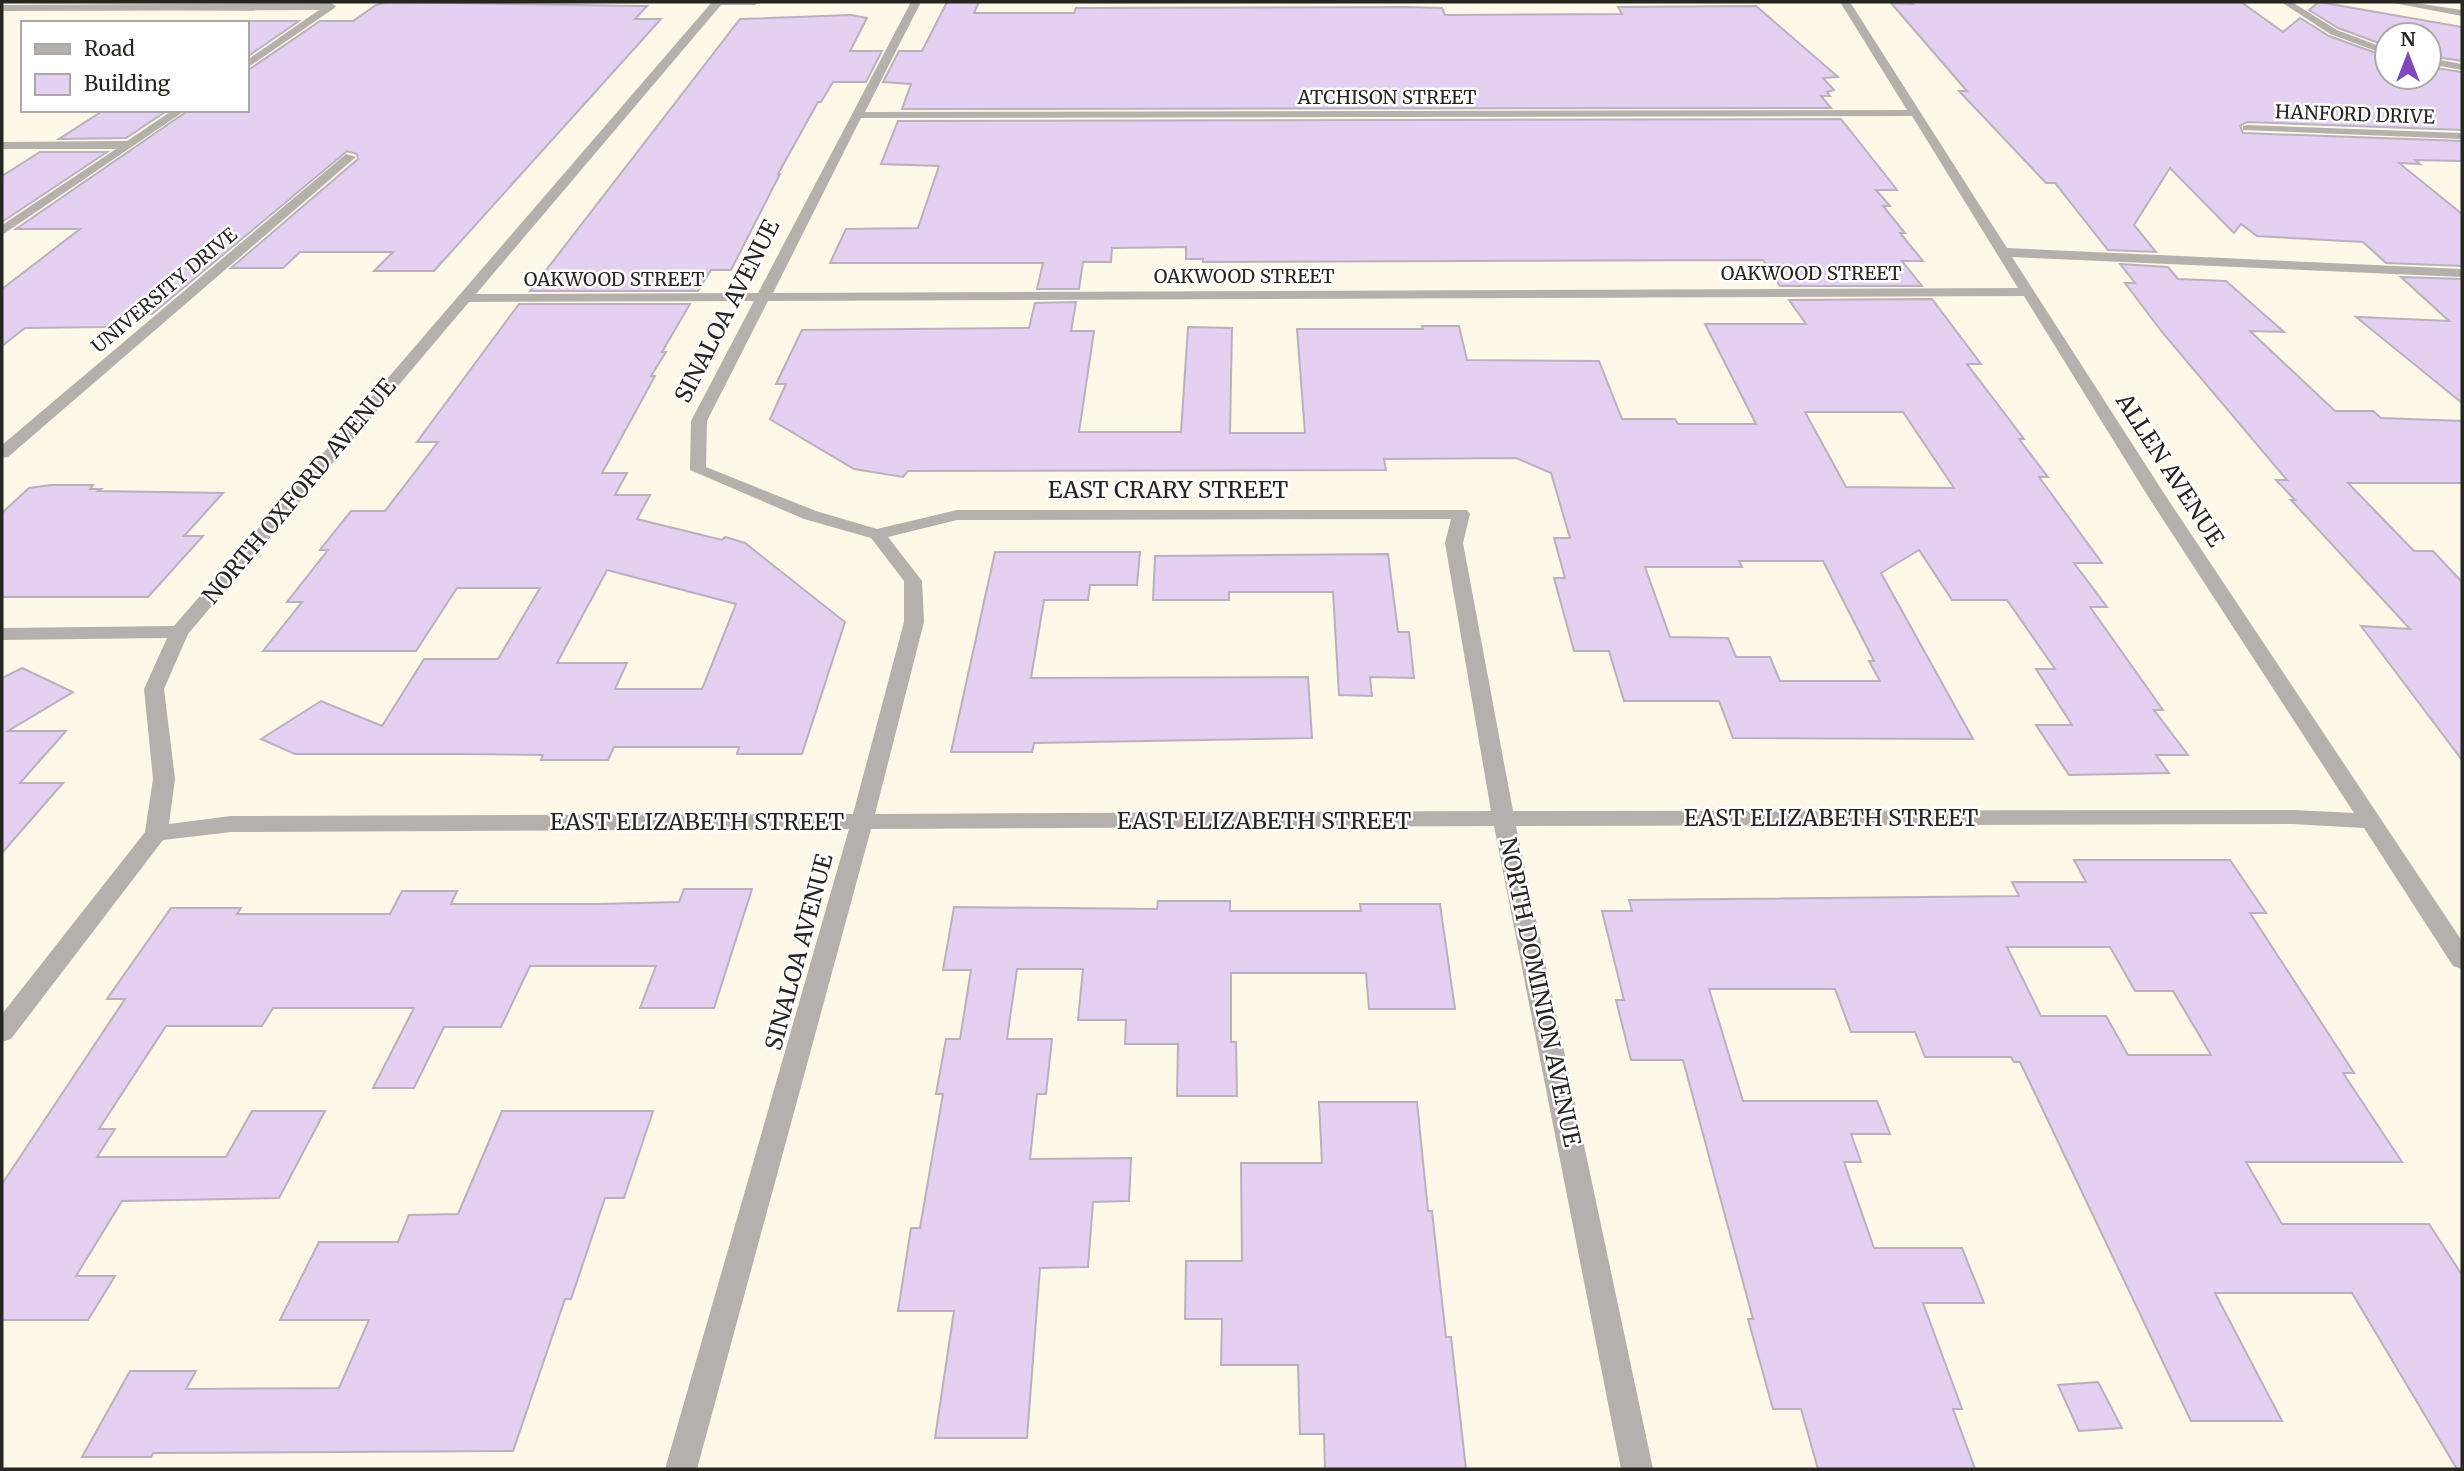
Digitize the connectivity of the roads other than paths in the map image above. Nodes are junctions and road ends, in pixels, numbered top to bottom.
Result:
1 (718, 2) edge
2 (755, 2) edge
3 (916, 2) edge
4 (1845, 2) edge
5 (2286, 2) edge
6 (2393, 2) edge
7 (334, 4) edge
8 (2, 8) edge
9 (2462, 13) edge
10 (2373, 48) edge
11 (248, 64) edge
12 (2443, 64) edge
13 (2462, 67) edge
14 (178, 112) edge
15 (1914, 113) junction
16 (859, 115) junction
17 (2248, 128) dead end
18 (2462, 136) edge
19 (2, 145) edge
20 (131, 145) junction
21 (350, 157) dead end
22 (2, 231) edge
23 (2001, 252) junction
24 (2462, 273) edge
25 (2027, 292) junction
26 (762, 297) junction
27 (462, 298) junction
28 (2, 453) edge
29 (1461, 514) joint
30 (877, 534) junction
31 (179, 632) junction
32 (2, 634) edge
33 (1504, 820) junction
34 (2372, 821) junction
35 (862, 822) junction
36 (156, 833) junction
37 (2462, 960) edge
38 (2, 1032) edge
39 (681, 1469) edge
40 (1637, 1469) edge

1 - 2 street
1 - 27 street, NORTH OXFORD AVENUE
3 - 16 street, SINALOA AVENUE
4 - 15 street, ALLEN AVENUE
5 - 10 street
6 - 9 street
7 - 8 street
7 - 11 street
12 - 13 street
14 - 20 street
15 - 16 street, ATCHISON STREET
15 - 23 street, ALLEN AVENUE
16 - 26 street, SINALOA AVENUE
17 - 18 street, HANFORD DRIVE
19 - 20 street
20 - 22 street
21 - 28 street, UNIVERSITY DRIVE
23 - 24 street
23 - 25 street, ALLEN AVENUE
25 - 26 street, OAKWOOD STREET
25 - 34 street, ALLEN AVENUE
26 - 27 street, OAKWOOD STREET
26 - 30 street, SINALOA AVENUE
27 - 31 street, NORTH OXFORD AVENUE
29 - 30 street, EAST CRARY STREET
29 - 33 street, NORTH DOMINION AVENUE
30 - 35 street, SINALOA AVENUE
31 - 32 street
31 - 36 street, NORTH OXFORD AVENUE
33 - 34 street, EAST ELIZABETH STREET
33 - 35 street, EAST ELIZABETH STREET
33 - 40 street, NORTH DOMINION AVENUE
34 - 37 street, ALLEN AVENUE
35 - 36 street, EAST ELIZABETH STREET
35 - 39 street, SINALOA AVENUE
36 - 38 street, NORTH OXFORD AVENUE

